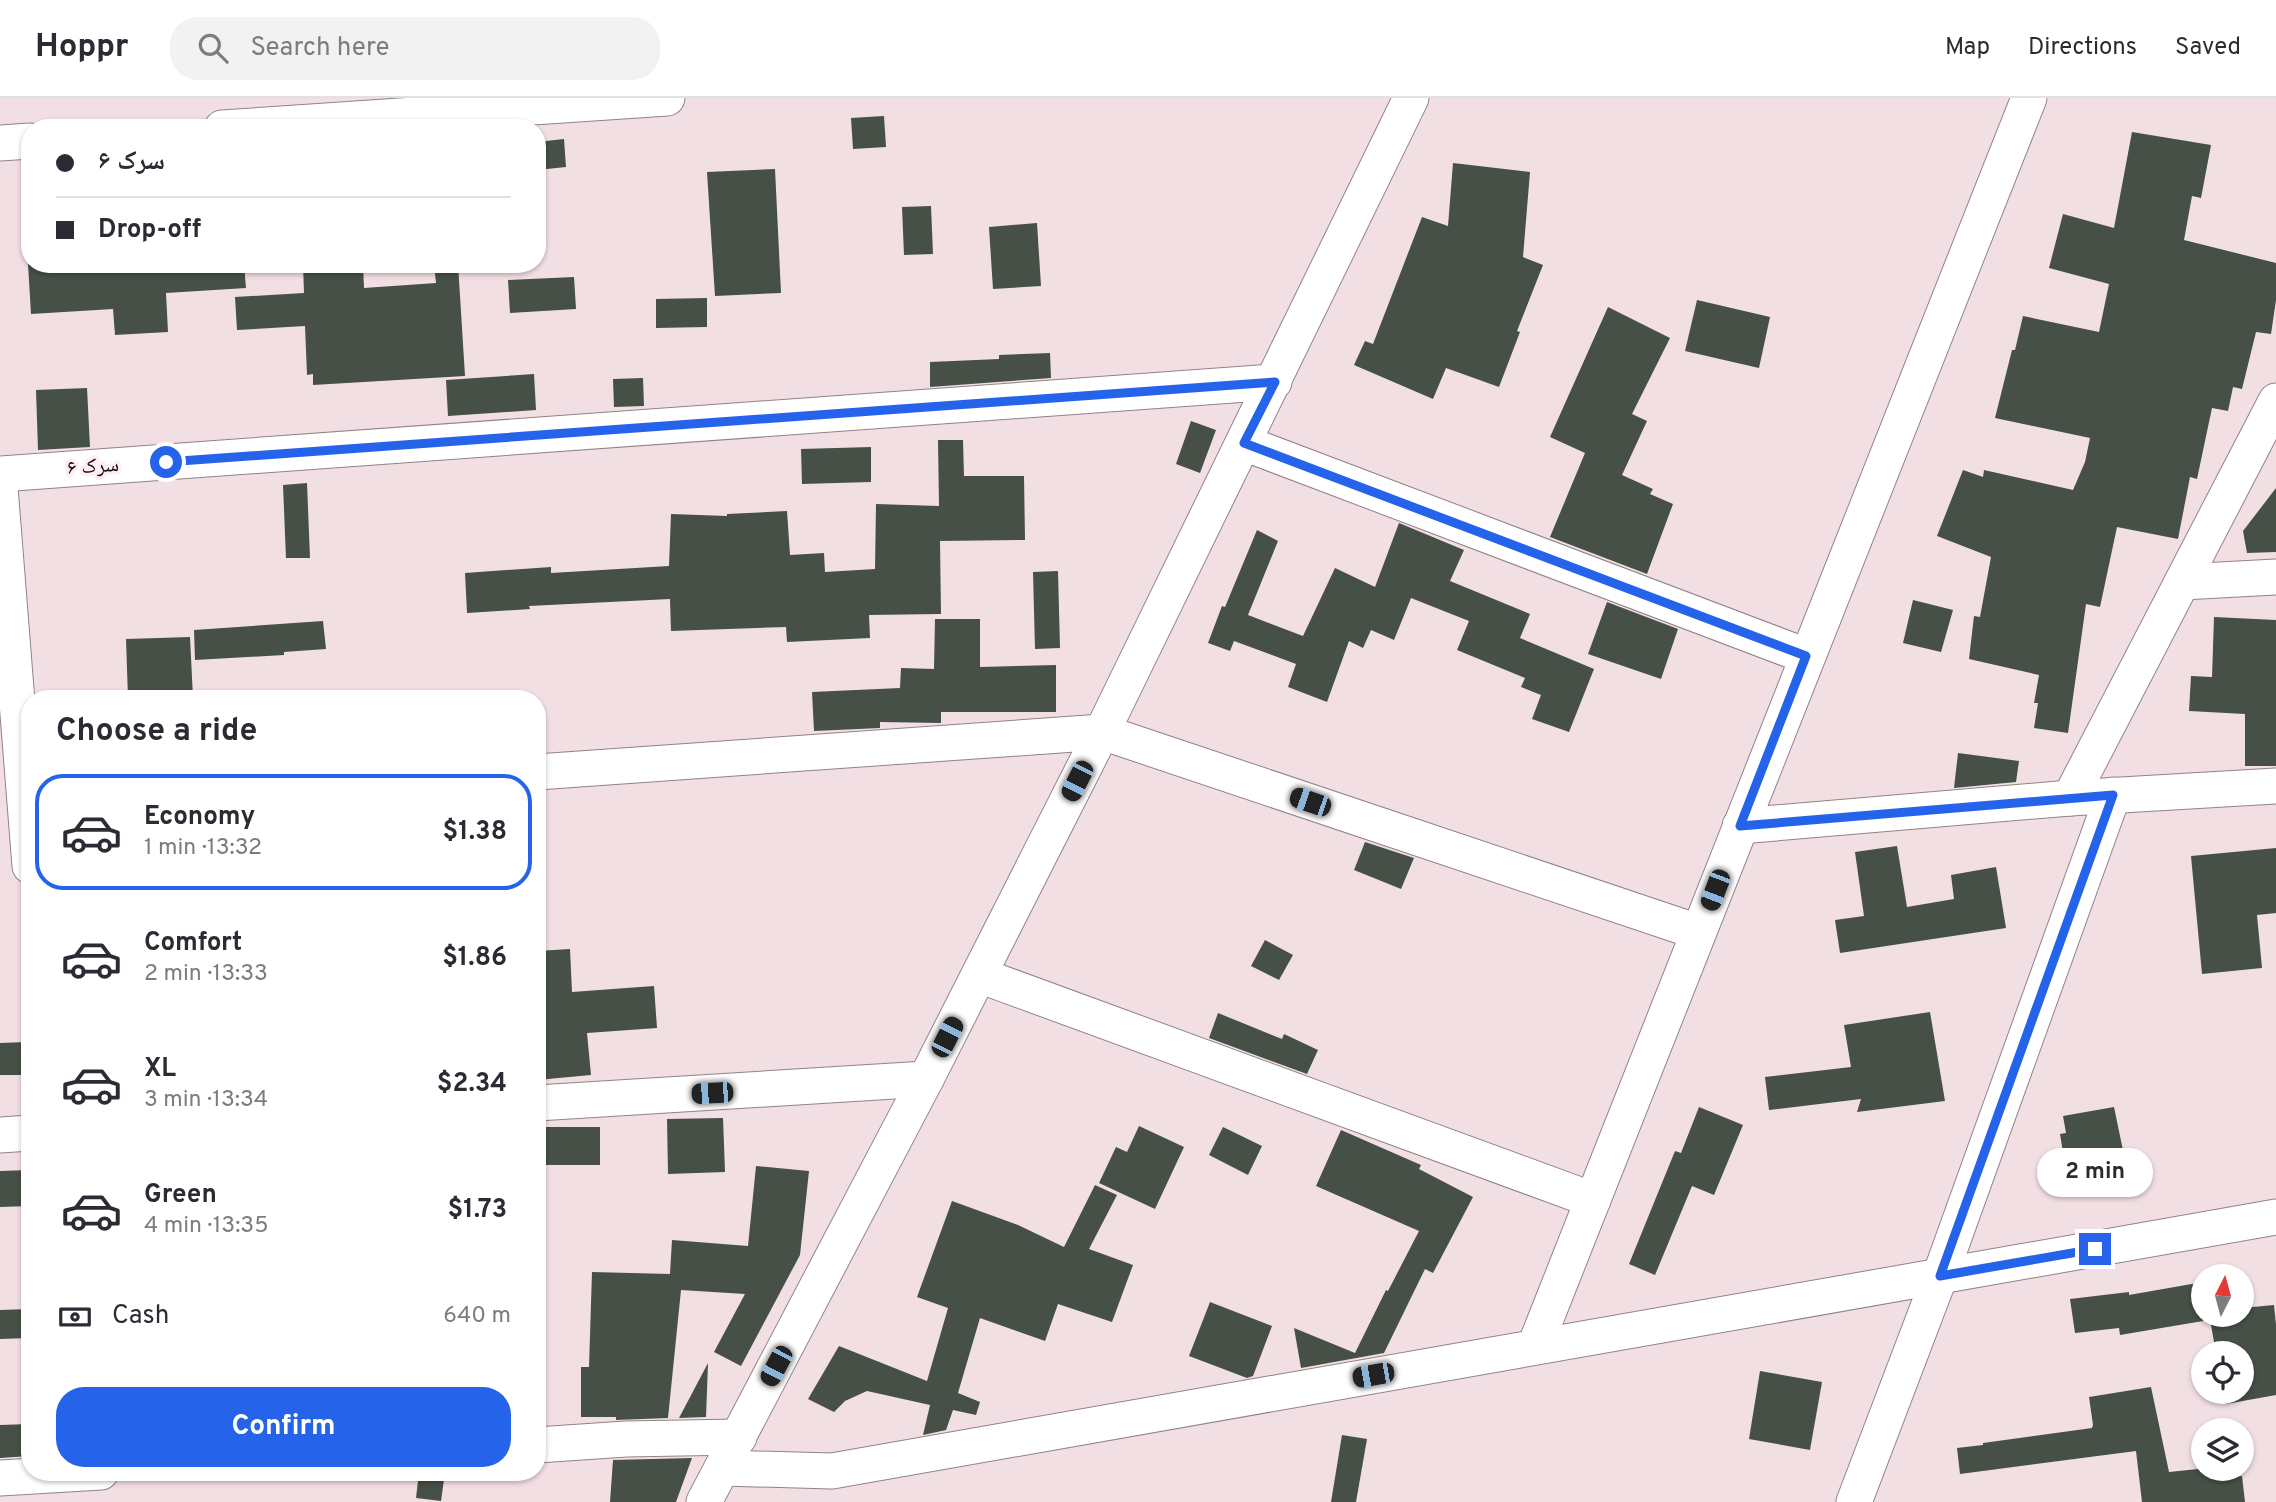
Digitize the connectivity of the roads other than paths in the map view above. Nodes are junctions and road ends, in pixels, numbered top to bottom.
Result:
1 (667, 98) edge
2 (1411, 98) edge
3 (2029, 98) edge
4 (356, 119) edge
5 (21, 142) edge
6 (0, 143) edge
7 (1275, 382) junction
8 (2276, 401) edge
9 (1244, 443) junction
10 (0, 474) edge
11 (0, 487) edge
12 (2276, 577) edge
13 (2182, 582) junction
14 (1806, 656) junction
15 (1102, 732) junction
16 (546, 771) edge
17 (2276, 786) edge
18 (2113, 795) junction
19 (2070, 798) junction
20 (18, 809) edge
21 (1740, 826) junction
22 (1698, 932) junction
23 (979, 975) junction
24 (926, 1079) junction
25 (546, 1102) edge
26 (21, 1134) edge
27 (0, 1135) edge
28 (1592, 1200) junction
29 (2276, 1217) edge
30 (1940, 1276) junction
31 (1535, 1346) junction
32 (739, 1437) junction
33 (546, 1444) edge
34 (722, 1468) junction
35 (21, 1477) edge
36 (0, 1478) edge
37 (704, 1502) edge
38 (1854, 1502) edge

1 - 4 street
2 - 7 street
3 - 14 street
5 - 6 street
7 - 9 street
7 - 10 street, سرک ۶
8 - 13 street
9 - 14 street
9 - 15 street
11 - 20 street
12 - 13 street
13 - 19 street
14 - 21 street
15 - 16 street
15 - 22 street
15 - 23 street
17 - 18 street
18 - 19 street
18 - 30 street
19 - 21 street
21 - 22 street
22 - 28 street
23 - 24 street
23 - 28 street
24 - 25 street
24 - 32 street
26 - 27 street
28 - 31 street
29 - 30 street
30 - 31 street
30 - 38 street
31 - 34 street
32 - 33 street
32 - 34 street
34 - 37 street
35 - 36 street

